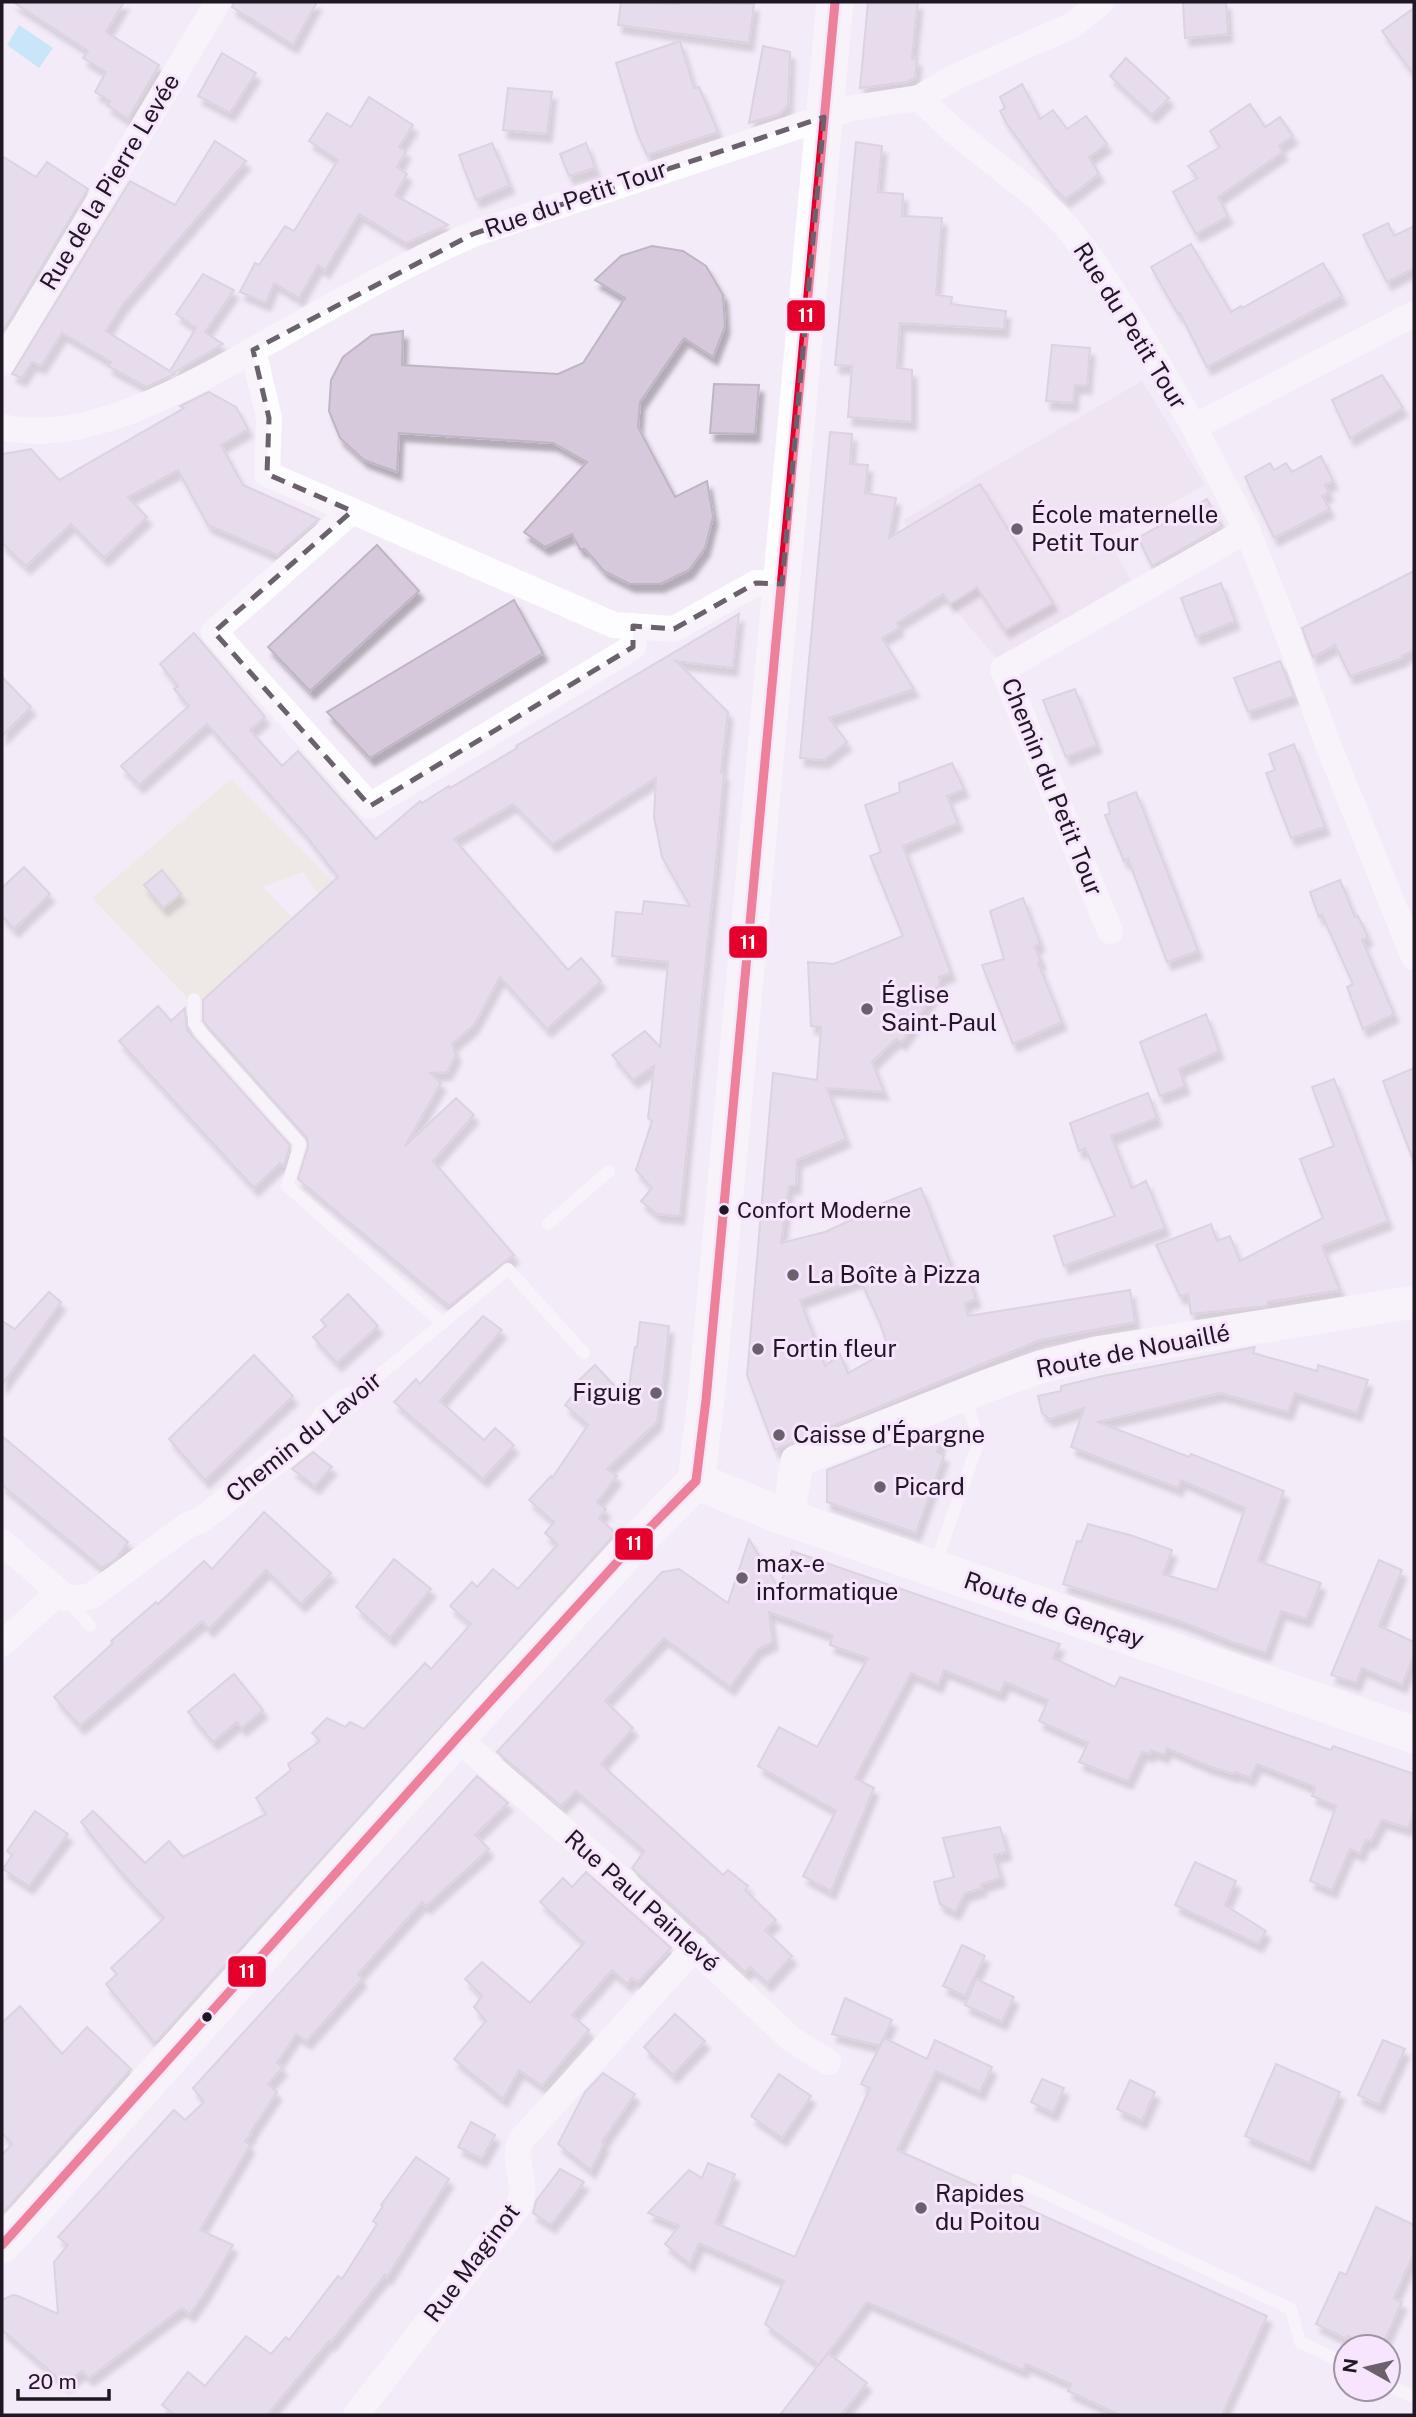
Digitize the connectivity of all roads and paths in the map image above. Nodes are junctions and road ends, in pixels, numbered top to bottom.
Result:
1 (218, 2) edge
2 (835, 2) edge
3 (1101, 2) edge
4 (919, 98) junction
5 (824, 117) junction
6 (1414, 314) edge
7 (253, 350) junction
8 (2, 363) edge
9 (2, 427) edge
10 (1194, 427) junction
11 (352, 511) junction
12 (1247, 530) junction
13 (782, 584) junction
14 (633, 626) junction
15 (1110, 931) dead end
16 (1414, 957) edge
17 (194, 999) dead end
18 (609, 1171) dead end
19 (548, 1224) dead end
20 (1414, 1302) edge
21 (442, 1324) junction
22 (584, 1353) dead end
23 (964, 1395) junction
24 (349, 1400) joint
25 (696, 1481) junction
26 (788, 1518) junction
27 (2, 1542) edge
28 (933, 1568) junction
29 (62, 1595) junction
30 (90, 1626) dead end
31 (2, 1644) edge
32 (1414, 1735) edge
33 (457, 1738) junction
34 (695, 1947) junction
35 (828, 2062) dead end
36 (1017, 2180) dead end
37 (2, 2245) edge
38 (1332, 2357) edge
39 (356, 2415) edge

1 - 8 street, Rue de la Pierre Levée
2 - 5 main road
3 - 4 street
4 - 5 street, Rue du Petit Tour
4 - 10 street, Rue du Petit Tour
5 - 7 street, Rue du Petit Tour
5 - 13 main road
6 - 10 street
7 - 9 street, Rue du Petit Tour
7 - 11 street
10 - 12 street, Rue du Petit Tour
11 - 14 street
11 - 14 street
12 - 15 street, Chemin du Petit Tour
12 - 16 street, Rue du Petit Tour
13 - 14 street
13 - 25 main road
17 - 21 lane
18 - 19 lane
20 - 23 street, Route de Nouaillé
21 - 22 lane, Chemin du Lavoir
21 - 24 lane, Chemin du Lavoir
23 - 26 street, Route de Nouaillé
23 - 28 lane
24 - 29 street, Chemin du Lavoir
25 - 26 main road, Route de Gençay
25 - 33 main road
26 - 28 main road, Route de Gençay
27 - 29 street
28 - 32 main road, Route de Gençay
29 - 30 lane
29 - 31 street
33 - 34 street, Rue Paul Painlevé
33 - 37 main road
34 - 35 street, Rue Paul Painlevé
34 - 39 street, Rue Maginot
36 - 38 lane

